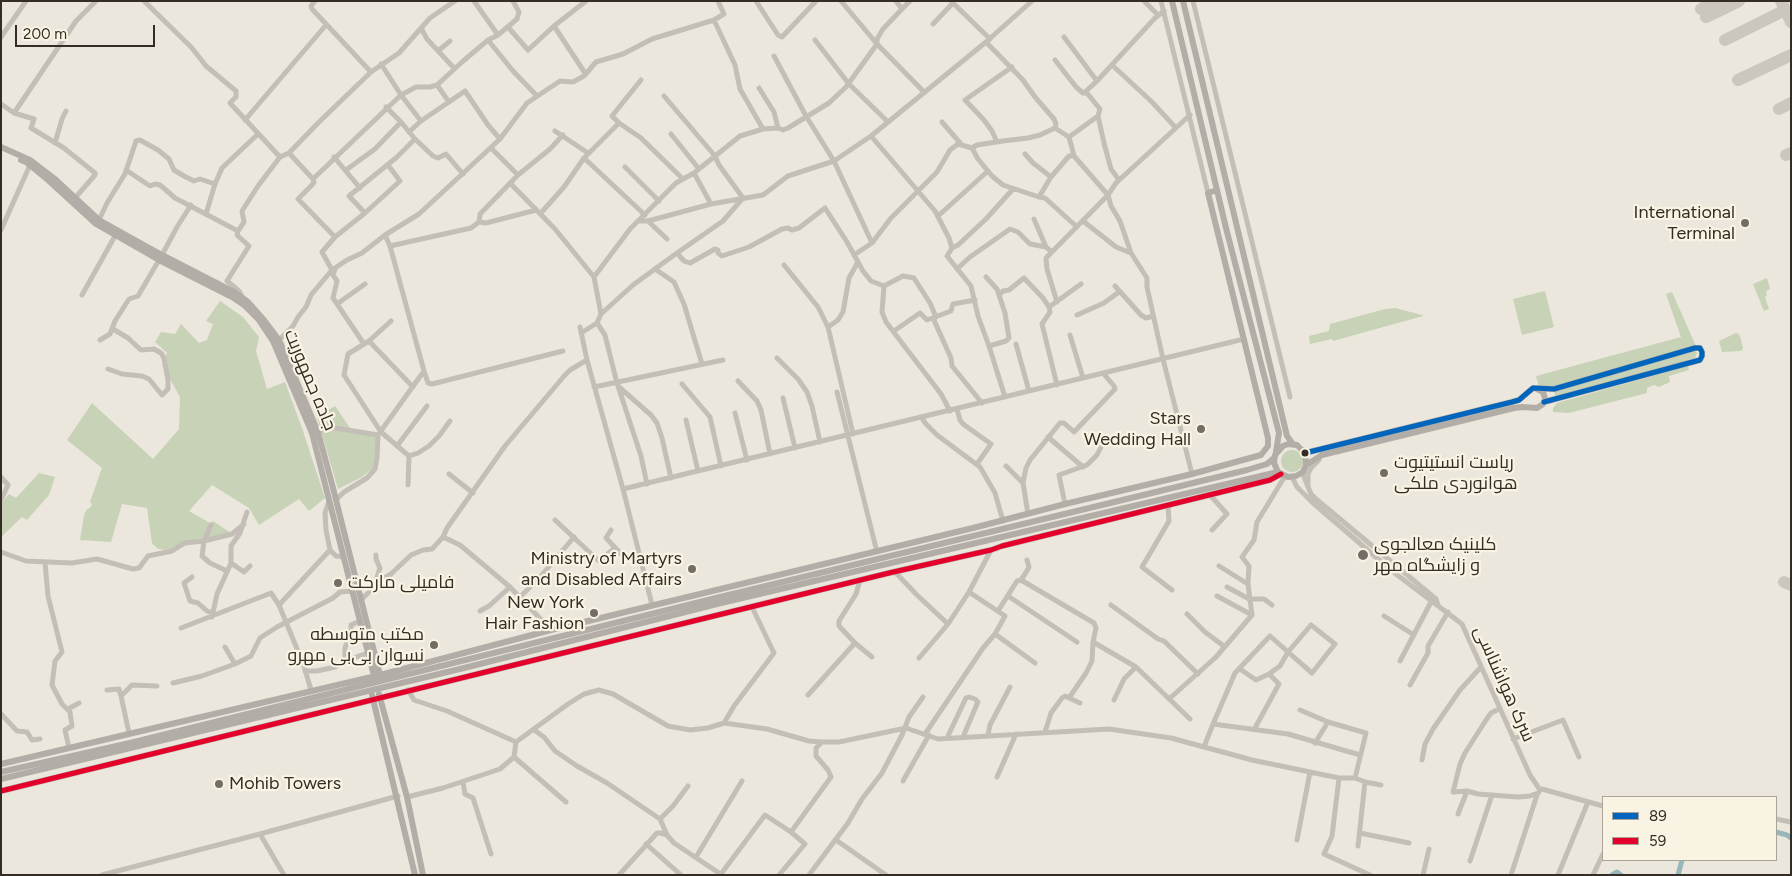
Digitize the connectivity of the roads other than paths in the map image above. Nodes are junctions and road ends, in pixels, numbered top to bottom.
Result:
1 (26, 1) edge
2 (96, 1) edge
3 (144, 1) edge
4 (306, 1) edge
5 (456, 1) edge
6 (474, 1) edge
7 (513, 1) edge
8 (586, 1) edge
9 (718, 1) edge
10 (756, 1) edge
11 (816, 1) edge
12 (841, 1) edge
13 (896, 1) edge
14 (910, 1) edge
15 (1032, 1) edge
16 (1144, 1) edge
17 (1161, 1) edge
18 (1172, 1) edge
19 (1182, 1) edge
20 (1194, 1) edge
21 (952, 2) edge
22 (313, 4) edge
23 (902, 9) junction
24 (1164, 11) junction
25 (1158, 16) junction
26 (714, 20) junction
27 (933, 24) dead end
28 (326, 25) junction
29 (554, 26) junction
30 (508, 27) junction
31 (421, 28) junction
32 (498, 35) junction
33 (1, 37) edge
34 (1064, 37) dead end
35 (488, 40) junction
36 (815, 40) dead end
37 (450, 41) dead end
38 (988, 41) junction
39 (877, 44) junction
40 (438, 52) junction
41 (774, 56) dead end
42 (1055, 60) dead end
43 (381, 64) junction
44 (1112, 65) junction
45 (1012, 67) junction
46 (454, 68) junction
47 (371, 72) junction
48 (585, 74) junction
49 (641, 80) dead end
50 (1098, 81) junction
51 (849, 84) junction
52 (436, 85) junction
53 (759, 88) dead end
54 (924, 92) junction
55 (1083, 93) junction
56 (401, 95) junction
57 (537, 96) junction
58 (664, 96) dead end
59 (449, 102) junction
60 (1, 104) edge
61 (386, 107) junction
62 (66, 111) dead end
63 (14, 113) junction
64 (1190, 115) junction
65 (806, 116) junction
66 (1098, 116) junction
67 (245, 120) junction
68 (421, 121) junction
69 (887, 121) junction
70 (401, 122) junction
71 (942, 122) dead end
72 (619, 123) junction
73 (778, 128) junction
74 (1055, 128) junction
75 (1176, 128) junction
76 (763, 129) junction
77 (555, 131) dead end
78 (409, 132) junction
79 (258, 134) junction
80 (671, 134) dead end
81 (563, 136) junction
82 (871, 136) junction
83 (1069, 137) junction
84 (415, 139) junction
85 (500, 139) junction
86 (997, 142) junction
87 (55, 143) junction
88 (961, 144) junction
89 (1, 147) edge
90 (491, 148) junction
91 (972, 148) junction
92 (1, 151) edge
93 (289, 153) junction
94 (1025, 154) dead end
95 (586, 155) junction
96 (715, 156) junction
97 (1074, 156) junction
98 (280, 158) junction
99 (334, 158) junction
100 (834, 161) junction
101 (30, 165) junction
102 (388, 165) junction
103 (625, 167) dead end
104 (699, 169) junction
105 (126, 170) junction
106 (346, 170) junction
107 (988, 171) junction
108 (694, 173) junction
109 (463, 174) junction
110 (518, 175) junction
111 (1051, 177) junction
112 (313, 179) junction
113 (683, 179) junction
114 (1119, 180) junction
115 (510, 183) junction
116 (215, 184) junction
117 (360, 188) junction
118 (1013, 190) junction
119 (1217, 190) junction
120 (919, 191) junction
121 (1208, 193) junction
122 (1108, 195) junction
123 (1039, 197) junction
124 (75, 198) junction
125 (743, 198) junction
126 (659, 201) junction
127 (711, 204) junction
128 (191, 206) junction
129 (538, 212) junction
130 (365, 213) junction
131 (206, 214) junction
132 (645, 215) junction
133 (938, 216) junction
134 (1034, 219) dead end
135 (99, 220) junction
136 (639, 221) junction
137 (648, 221) junction
138 (1083, 221) junction
139 (479, 222) junction
140 (2, 227) edge
141 (1078, 227) junction
142 (238, 231) junction
143 (385, 235) junction
144 (115, 236) junction
145 (335, 237) junction
146 (667, 239) dead end
147 (872, 243) junction
148 (390, 246) junction
149 (1046, 247) junction
150 (952, 248) junction
151 (1052, 252) junction
152 (677, 253) junction
153 (1131, 253) junction
154 (854, 255) junction
155 (160, 258) junction
156 (858, 262) junction
157 (784, 265) dead end
158 (333, 269) junction
159 (655, 269) junction
160 (958, 269) junction
161 (594, 277) junction
162 (986, 277) dead end
163 (365, 284) dead end
164 (1080, 284) dead end
165 (884, 286) junction
166 (1115, 286) dead end
167 (1119, 292) junction
168 (82, 295) dead end
169 (999, 295) junction
170 (243, 298) junction
171 (975, 300) junction
172 (1057, 302) junction
173 (337, 304) junction
174 (1049, 307) junction
175 (602, 314) junction
176 (1076, 315) dead end
177 (1153, 316) junction
178 (934, 317) junction
179 (391, 320) dead end
180 (597, 323) junction
181 (828, 327) junction
182 (113, 329) junction
183 (894, 332) junction
184 (1070, 335) dead end
185 (1244, 339) junction
186 (100, 340) dead end
187 (279, 340) junction
188 (366, 343) junction
189 (1016, 344) dead end
190 (990, 346) junction
191 (563, 352) dead end
192 (777, 358) dead end
193 (1163, 359) junction
194 (586, 360) junction
195 (723, 360) dead end
196 (702, 364) junction
197 (108, 370) dead end
198 (424, 371) junction
199 (1103, 373) junction
200 (1083, 378) junction
201 (738, 381) dead end
202 (682, 384) dead end
203 (618, 385) junction
204 (1057, 385) junction
205 (412, 387) junction
206 (594, 388) junction
207 (1536, 388) junction
208 (1029, 391) junction
209 (837, 392) dead end
210 (1527, 392) junction
211 (1005, 397) junction
212 (1290, 397) dead end
213 (783, 398) dead end
214 (1544, 402) junction
215 (982, 403) junction
216 (427, 406) dead end
217 (1530, 408) junction
218 (957, 409) junction
219 (950, 410) junction
220 (1272, 410) junction
221 (735, 413) dead end
222 (1262, 413) junction
223 (924, 417) junction
224 (450, 420) dead end
225 (686, 420) dead end
226 (318, 432) junction
227 (379, 434) junction
228 (851, 435) junction
229 (1048, 437) junction
230 (1105, 439) dead end
231 (820, 442) junction
232 (1293, 444) junction
233 (398, 446) junction
234 (795, 448) junction
235 (1344, 450) junction
236 (1305, 453) junction
237 (770, 454) junction
238 (1275, 455) junction
239 (410, 456) junction
240 (747, 460) junction
241 (978, 464) junction
242 (1306, 465) junction
243 (721, 466) junction
244 (1006, 466) dead end
245 (1083, 467) junction
246 (698, 471) junction
247 (1302, 472) junction
248 (448, 474) dead end
249 (1192, 474) junction
250 (1281, 474) junction
251 (1, 477) edge
252 (1292, 477) junction
253 (671, 478) junction
254 (1023, 483) junction
255 (647, 484) junction
256 (408, 485) dead end
257 (1308, 488) junction
258 (622, 489) junction
259 (473, 492) junction
260 (1210, 495) junction
261 (1, 500) edge
262 (333, 500) junction
263 (1064, 504) junction
264 (1168, 505) junction
265 (248, 512) dead end
266 (1028, 514) junction
267 (555, 520) dead end
268 (1002, 521) junction
269 (244, 524) junction
270 (211, 525) dead end
271 (611, 530) dead end
272 (1212, 530) dead end
273 (443, 537) junction
274 (574, 537) junction
275 (204, 541) junction
276 (615, 548) junction
277 (330, 550) junction
278 (991, 550) junction
279 (1, 552) edge
280 (877, 552) junction
281 (638, 554) junction
282 (376, 555) dead end
283 (344, 557) junction
284 (1027, 560) dead end
285 (231, 562) junction
286 (45, 563) junction
287 (250, 566) dead end
288 (1219, 566) dead end
289 (227, 571) junction
290 (895, 572) junction
291 (192, 577) dead end
292 (860, 580) junction
293 (1021, 580) junction
294 (1248, 584) junction
295 (510, 587) junction
296 (1227, 587) dead end
297 (373, 589) junction
298 (1172, 590) dead end
299 (353, 591) junction
300 (969, 592) junction
301 (1008, 596) junction
302 (1216, 596) dead end
303 (520, 597) junction
304 (1249, 599) junction
305 (361, 600) junction
306 (1431, 602) junction
307 (278, 604) junction
308 (1110, 605) dead end
309 (1272, 605) dead end
310 (652, 606) junction
311 (1438, 606) junction
312 (752, 607) junction
313 (480, 611) dead end
314 (998, 611) junction
315 (1448, 612) junction
316 (1187, 614) dead end
317 (212, 615) junction
318 (1252, 615) junction
319 (1384, 616) dead end
320 (360, 621) junction
321 (286, 623) junction
322 (948, 624) junction
323 (181, 628) dead end
324 (551, 630) junction
325 (995, 634) junction
326 (1414, 634) junction
327 (1077, 642) dead end
328 (1093, 642) junction
329 (854, 643) junction
330 (225, 647) dead end
331 (1226, 647) junction
332 (1288, 652) junction
333 (368, 653) junction
334 (872, 657) dead end
335 (919, 658) dead end
336 (345, 661) junction
337 (1400, 661) dead end
338 (1035, 663) dead end
339 (235, 664) junction
340 (1136, 667) junction
341 (1481, 667) junction
342 (1240, 668) junction
343 (305, 671) junction
344 (1198, 674) junction
345 (1269, 674) junction
346 (173, 683) dead end
347 (375, 683) junction
348 (1410, 685) dead end
349 (157, 686) dead end
350 (1010, 687) dead end
351 (107, 690) dead end
352 (312, 690) junction
353 (408, 690) junction
354 (808, 694) dead end
355 (121, 696) junction
356 (923, 697) dead end
357 (376, 698) junction
358 (1069, 698) junction
359 (1169, 699) junction
360 (1114, 700) dead end
361 (79, 703) dead end
362 (1080, 703) dead end
363 (68, 709) junction
364 (1499, 709) junction
365 (1300, 710) dead end
366 (1, 714) edge
367 (1190, 719) dead end
368 (1328, 722) junction
369 (724, 723) junction
370 (1212, 724) junction
371 (906, 728) junction
372 (1255, 728) junction
373 (534, 730) junction
374 (1045, 732) junction
375 (129, 733) junction
376 (1016, 734) junction
377 (927, 735) junction
378 (988, 735) junction
379 (963, 737) junction
380 (947, 738) junction
381 (40, 739) dead end
382 (1513, 739) junction
383 (516, 742) junction
384 (822, 742) junction
385 (1315, 743) junction
386 (1204, 747) junction
387 (69, 748) junction
388 (1360, 755) junction
389 (514, 757) junction
390 (1579, 757) dead end
391 (1422, 760) dead end
392 (1, 764) edge
393 (1, 772) edge
394 (1310, 772) junction
395 (997, 777) dead end
396 (1340, 778) junction
397 (1355, 778) junction
398 (1, 779) edge
399 (742, 781) dead end
400 (904, 781) dead end
401 (462, 782) junction
402 (1365, 782) junction
403 (1381, 785) dead end
404 (688, 786) dead end
405 (1, 791) edge
406 (1467, 791) junction
407 (1538, 793) junction
408 (1492, 795) junction
409 (398, 796) junction
410 (407, 797) junction
411 (566, 802) dead end
412 (1588, 802) junction
413 (1602, 806) edge
414 (1458, 814) dead end
415 (1777, 818) edge
416 (660, 819) junction
417 (1791, 822) edge
418 (791, 832) junction
419 (1360, 832) junction
420 (260, 834) junction
421 (667, 836) junction
422 (836, 840) junction
423 (1298, 840) dead end
424 (1409, 843) dead end
425 (646, 844) junction
426 (417, 845) junction
427 (1358, 846) dead end
428 (410, 848) junction
429 (1430, 849) dead end
430 (491, 854) dead end
431 (1602, 856) edge
432 (696, 857) junction
433 (1470, 861) dead end
434 (113, 873) edge
435 (722, 874) edge
436 (102, 875) edge
437 (284, 875) edge
438 (415, 875) edge
439 (423, 875) edge
440 (620, 875) edge
441 (681, 875) edge
442 (779, 875) edge
443 (809, 875) edge
444 (886, 875) edge
445 (1370, 875) edge
446 (1423, 875) edge
447 (1511, 875) edge
448 (1558, 875) edge
449 (1593, 875) edge

1 - 33 street
2 - 63 street
3 - 67 street
4 - 22 street
5 - 31 street
6 - 32 street
7 - 30 street
8 - 29 street
9 - 26 street
10 - 11 street
12 - 39 street
13 - 23 street
14 - 23 street
15 - 38 street
16 - 25 street
17 - 24 street
18 - 119 main road
19 - 232 main road
20 - 212 street
21 - 27 street
21 - 38 street
22 - 28 street
23 - 39 street
24 - 25 street
24 - 64 street
25 - 44 street
26 - 48 street
26 - 76 street
28 - 47 street
28 - 67 street
29 - 30 street
29 - 48 street
30 - 32 street
31 - 40 street
31 - 43 street
32 - 35 street
34 - 50 street
35 - 46 street
35 - 57 street
36 - 51 street
37 - 40 street
38 - 45 street
38 - 54 street
39 - 51 street
39 - 54 street
40 - 46 street
41 - 65 street
42 - 55 street
43 - 47 street
43 - 56 street
44 - 50 street
44 - 75 street
45 - 74 street
45 - 86 street
46 - 52 street
47 - 93 street
48 - 57 street
49 - 72 street
50 - 55 street
51 - 65 street
51 - 69 street
52 - 56 street
52 - 59 street
53 - 73 street
54 - 69 street
55 - 66 street
56 - 61 street
56 - 68 street
57 - 85 street
58 - 96 street
59 - 68 street
59 - 85 street
60 - 63 street
61 - 70 street
61 - 99 street
62 - 87 street
63 - 87 street
64 - 75 street
64 - 121 street
65 - 73 street
65 - 100 street
66 - 83 street
66 - 114 street
67 - 79 street
68 - 78 street
69 - 82 street
70 - 78 street
70 - 106 street
71 - 88 street
72 - 95 street
72 - 113 street
73 - 76 street
74 - 83 street
74 - 86 street
75 - 114 street
76 - 96 street
77 - 81 street
78 - 84 street
79 - 98 street
79 - 116 street
80 - 104 street
81 - 95 street
81 - 110 street
82 - 100 street
82 - 120 street
83 - 97 street
84 - 102 street
84 - 109 street
85 - 90 street
86 - 91 street
87 - 124 street
88 - 91 street
88 - 120 street
89 - 124 main road, جاده جمهوریت
90 - 109 street
90 - 110 street
91 - 107 street
92 - 101 main road, جاده جمهوریت
93 - 98 street
93 - 112 street
94 - 111 street
95 - 129 street
95 - 132 street
96 - 104 street
96 - 125 street
97 - 111 street
97 - 122 street
98 - 142 street
99 - 106 street
99 - 112 street
100 - 125 street
100 - 147 street
101 - 140 street
101 - 144 main road, جاده جمهوریت
102 - 117 street
102 - 130 street
103 - 126 street
104 - 108 street
105 - 116 street
105 - 128 street
105 - 135 street
106 - 117 street
107 - 118 street
107 - 133 street
108 - 113 street
108 - 127 street
109 - 143 street
110 - 115 street
111 - 123 street
112 - 145 street
113 - 126 street
114 - 122 street
115 - 129 street
115 - 139 street
116 - 131 street
117 - 130 street
118 - 123 street
118 - 150 street
119 - 121 main road
119 - 220 main road
120 - 133 street
120 - 147 street
121 - 185 main road
122 - 138 street
122 - 153 street
123 - 141 street
124 - 135 main road, جاده جمهوریت
125 - 127 street
125 - 152 street
126 - 132 street
127 - 137 street
128 - 131 street
128 - 155 street
129 - 139 street
129 - 161 street
130 - 145 street
131 - 142 street
132 - 136 street
133 - 150 street
134 - 149 street
135 - 155 main road, جاده جمهوریت
136 - 137 street
136 - 161 street
137 - 146 street
138 - 141 street
138 - 153 street
139 - 148 street
141 - 151 street
142 - 170 street
143 - 148 street
143 - 158 street
144 - 155 main road, جاده جمهوریت
144 - 168 street
145 - 158 street
147 - 154 street
148 - 198 street
149 - 151 street
149 - 160 street
150 - 160 street
151 - 172 street
152 - 154 street
152 - 159 street
153 - 177 street
154 - 156 street
155 - 170 main road, جاده جمهوریت
155 - 182 street
155 - 262 main road, جاده جمهوریت
156 - 165 street
156 - 181 street
157 - 181 street
158 - 173 street
158 - 187 street
159 - 175 street
159 - 196 street
160 - 171 street
161 - 175 street
162 - 169 street
163 - 173 street
164 - 172 street
165 - 178 street
165 - 183 street
166 - 167 street
167 - 176 street
167 - 177 street
169 - 174 street
169 - 190 street
170 - 187 main road, جاده جمهوریت
171 - 178 street
171 - 190 street
172 - 174 street
173 - 188 street
174 - 204 street
175 - 180 street
177 - 193 street
178 - 183 street
178 - 215 street
179 - 188 street
180 - 194 street
180 - 203 street
181 - 228 street
182 - 186 street
182 - 197 street
183 - 219 street
184 - 200 street
185 - 193 street
185 - 222 main road
187 - 226 main road, جاده جمهوریت
188 - 205 street
188 - 227 street
189 - 208 street
190 - 211 street
191 - 198 street
192 - 231 street
193 - 199 street
193 - 249 street
194 - 206 street
194 - 259 street
195 - 196 street
196 - 203 street
198 - 205 street
199 - 200 street
199 - 229 street
200 - 204 street
201 - 237 street
202 - 243 street
203 - 206 street
203 - 253 street
203 - 255 street
204 - 208 street
205 - 227 street
206 - 258 street
207 - 210 main road
207 - 214 main road
207 - 214 main road
208 - 211 street
209 - 228 street
210 - 217 main road
210 - 236 main road
211 - 215 street
213 - 234 street
214 - 217 main road
215 - 218 street
216 - 233 street
217 - 235 main road
218 - 219 street
218 - 241 street
219 - 223 street
220 - 222 main road
220 - 238 main road
221 - 240 street
222 - 249 main road
223 - 228 street
223 - 241 street
224 - 239 street
225 - 246 street
226 - 227 street
226 - 262 main road, جاده جمهوریت
227 - 233 street
227 - 262 street
228 - 231 street
228 - 280 street
229 - 245 street
229 - 254 street
230 - 245 street
231 - 234 street
232 - 236 main road
232 - 238 main road
233 - 239 street
234 - 237 street
235 - 242 main road
235 - 257 street
236 - 242 main road
237 - 240 street
238 - 250 main road
238 - 347 main road
239 - 256 street
240 - 243 street
241 - 268 street
242 - 247 main road
243 - 246 street
244 - 254 street
245 - 263 street
246 - 253 street
247 - 252 main road
247 - 257 street
248 - 259 street
249 - 263 main road
250 - 252 main road
250 - 260 main road
250 - 294 street
250 - 347 main road
251 - 261 street
252 - 306 street, سرک هواشناسی
253 - 255 street
254 - 266 street
255 - 258 street
257 - 311 street
258 - 281 street
259 - 273 street
260 - 264 main road
260 - 272 street
262 - 277 street
262 - 283 main road, جاده جمهوریت
262 - 305 main road, جاده جمهوریت
263 - 266 main road
264 - 278 main road
264 - 298 street
265 - 269 street
266 - 268 main road
267 - 274 street
268 - 280 main road
269 - 275 street
269 - 285 street
270 - 275 street
271 - 276 street
273 - 295 street
273 - 297 street
274 - 276 street
274 - 303 street
275 - 286 street
275 - 289 street
276 - 281 street
277 - 283 street
277 - 307 street
278 - 290 main road
278 - 300 street
279 - 286 street
280 - 310 main road
281 - 310 street
282 - 297 street
283 - 299 main road, جاده جمهوریت
284 - 293 street
285 - 287 street
285 - 289 street
286 - 363 street
288 - 294 street
289 - 317 street
290 - 292 main road
290 - 322 street
291 - 317 street
292 - 312 main road
292 - 329 street
293 - 301 street
293 - 328 street
294 - 304 street
295 - 303 street
295 - 313 street
296 - 304 street
297 - 305 street
299 - 320 main road, جاده جمهوریت
299 - 321 street
300 - 314 street
300 - 322 street
301 - 314 street
301 - 327 street
302 - 318 street
303 - 324 street
304 - 309 street
304 - 318 street
305 - 347 main road, جاده جمهوریت
306 - 311 street, سرک هواشناسی
306 - 326 street
307 - 317 street
307 - 321 street
308 - 344 street
310 - 324 main road
311 - 315 street, سرک هواشناسی
312 - 353 main road
312 - 369 street
314 - 325 street
315 - 341 street, سرک هواشناسی
315 - 348 street
316 - 331 street
317 - 323 street
318 - 331 street
319 - 326 street
320 - 333 main road, جاده جمهوریت
320 - 336 street
321 - 339 street
321 - 343 street
322 - 335 street
324 - 347 main road
325 - 338 street
325 - 377 street
326 - 337 street
328 - 340 street
328 - 358 street
329 - 334 street
329 - 354 street
330 - 339 street
331 - 344 street
332 - 332 street
332 - 342 street
332 - 345 street
333 - 336 street
333 - 347 main road, جاده جمهوریت
336 - 343 street
339 - 346 street
340 - 359 street
340 - 360 street
341 - 364 street, سرک هواشناسی
341 - 391 street
342 - 345 street
342 - 370 street
343 - 352 street
344 - 359 street
345 - 372 street
347 - 352 main road
347 - 357 main road
347 - 393 main road
347 - 398 main road
349 - 355 street
350 - 378 street
351 - 355 street
352 - 375 main road
353 - 357 main road
353 - 383 street
355 - 375 street
356 - 371 street
357 - 405 main road
357 - 409 main road
357 - 410 main road
358 - 362 street
358 - 374 street
359 - 367 street
361 - 363 street
363 - 387 street
364 - 382 street, سرک هواشناسی
364 - 406 street
365 - 368 street
366 - 381 street
368 - 385 street
368 - 388 street
369 - 373 street
369 - 384 street
370 - 372 street
370 - 386 street
371 - 377 street
371 - 384 street
371 - 422 street
372 - 385 street
373 - 383 street
373 - 416 street
374 - 376 street
374 - 386 street
375 - 387 main road
376 - 378 street
376 - 395 street
377 - 380 street
377 - 400 street
378 - 379 street
379 - 380 street
379 - 380 street
382 - 390 street
382 - 407 street, سرک هواشناسی
383 - 389 street
384 - 418 street
385 - 388 street
386 - 394 street
387 - 392 main road
388 - 397 street
389 - 401 street
389 - 411 street
394 - 396 street
394 - 423 street
396 - 397 street
396 - 445 street
397 - 402 street
399 - 432 street
401 - 410 street
401 - 430 street
402 - 403 street
402 - 419 street
404 - 416 street
406 - 408 street
406 - 414 street
407 - 408 street
407 - 412 street
407 - 447 street
408 - 433 street
409 - 420 street
409 - 428 main road
410 - 426 main road
412 - 413 street
412 - 448 street
415 - 417 street
416 - 421 street
418 - 435 street
418 - 442 street
419 - 424 street
419 - 427 street
420 - 434 street
420 - 437 street
421 - 425 street
421 - 432 street
422 - 443 street
422 - 444 street
425 - 440 street
425 - 441 street
426 - 428 main road
426 - 439 main road
428 - 438 main road
429 - 446 street
431 - 449 street
432 - 435 street
434 - 436 street

